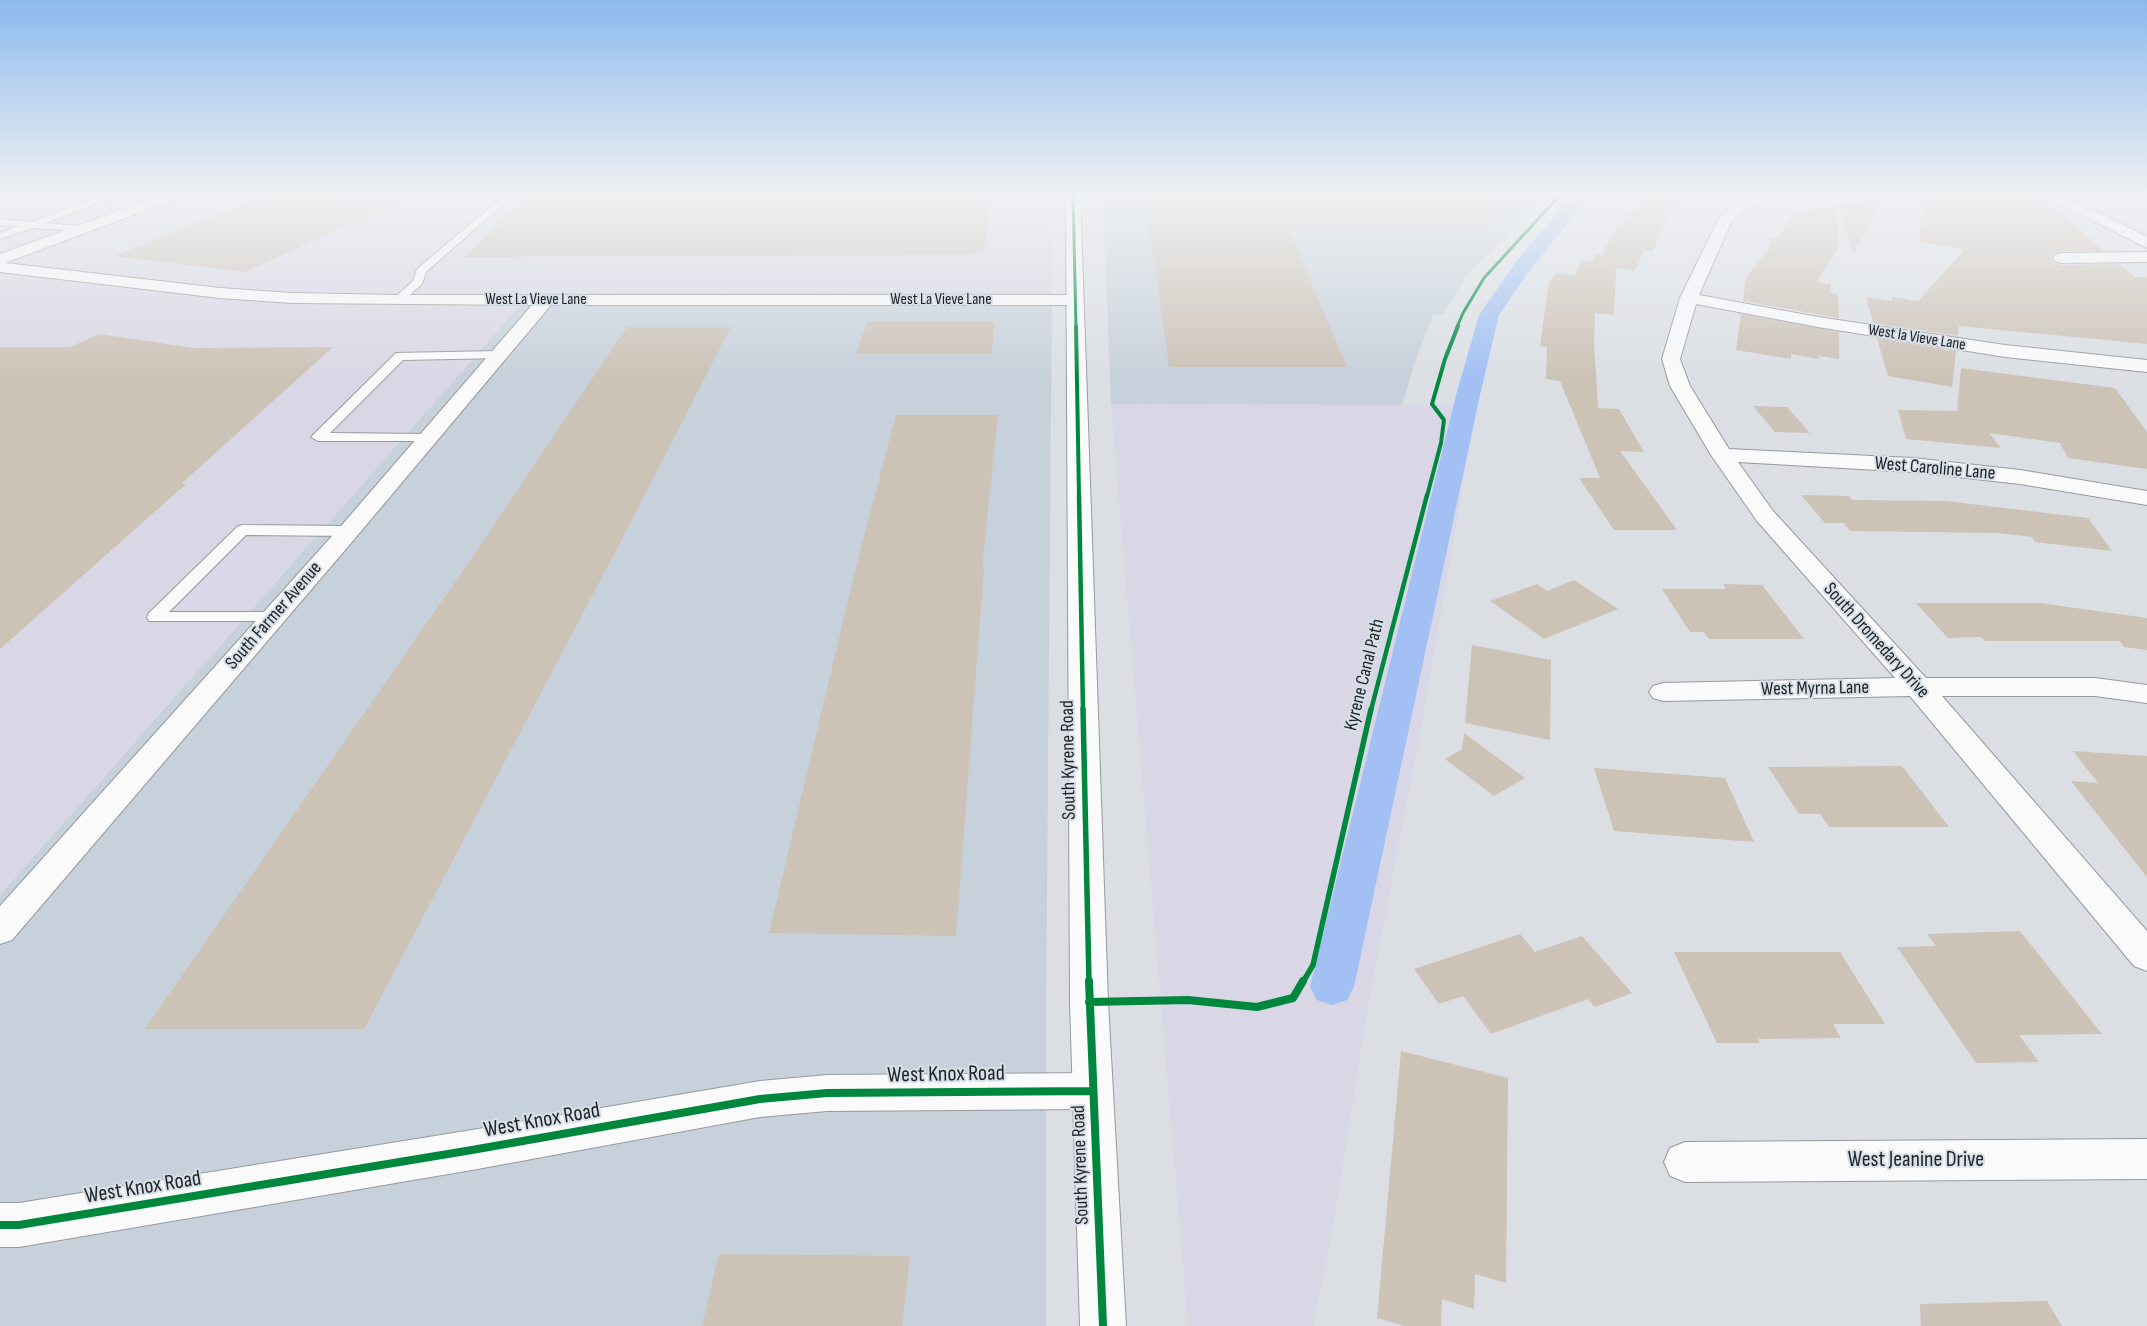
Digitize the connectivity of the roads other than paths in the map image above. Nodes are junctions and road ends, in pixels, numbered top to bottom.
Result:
1 (438, 256) edge
2 (1074, 256) edge
3 (1708, 256) edge
4 (2147, 257) edge
5 (2061, 258) dead end
6 (0, 266) edge
7 (1689, 298) junction
8 (398, 300) junction
9 (546, 300) junction
10 (1074, 300) junction
11 (498, 355) junction
12 (2147, 366) edge
13 (428, 438) junction
14 (1722, 455) junction
15 (2147, 498) edge
16 (349, 531) junction
17 (274, 617) junction
18 (1918, 687) junction
19 (1663, 692) dead end
20 (2147, 694) edge
21 (0, 930) edge
22 (2147, 956) edge
23 (1093, 1091) junction
24 (2147, 1158) edge
25 (1685, 1162) dead end
26 (0, 1225) edge
27 (1103, 1326) edge

1 - 8 lane
2 - 10 street, South Kyrene Road
3 - 7 street, South Dromedary Drive
4 - 5 street
6 - 8 street, West La Vieve Lane
7 - 12 street, West la Vieve Lane
7 - 14 street, South Dromedary Drive
8 - 9 street, West La Vieve Lane
9 - 10 street, West La Vieve Lane
9 - 11 street, South Farmer Avenue
10 - 23 street, South Kyrene Road
11 - 13 street, South Farmer Avenue
11 - 13 lane
13 - 16 street, South Farmer Avenue
14 - 15 street, West Caroline Lane
14 - 18 street, South Dromedary Drive
16 - 17 street, South Farmer Avenue
16 - 17 lane
17 - 21 street, South Farmer Avenue
18 - 19 street, West Myrna Lane
18 - 20 street, West Myrna Lane
18 - 22 street, South Dromedary Drive
23 - 26 street, West Knox Road
23 - 27 street, South Kyrene Road
24 - 25 street, West Jeanine Drive

